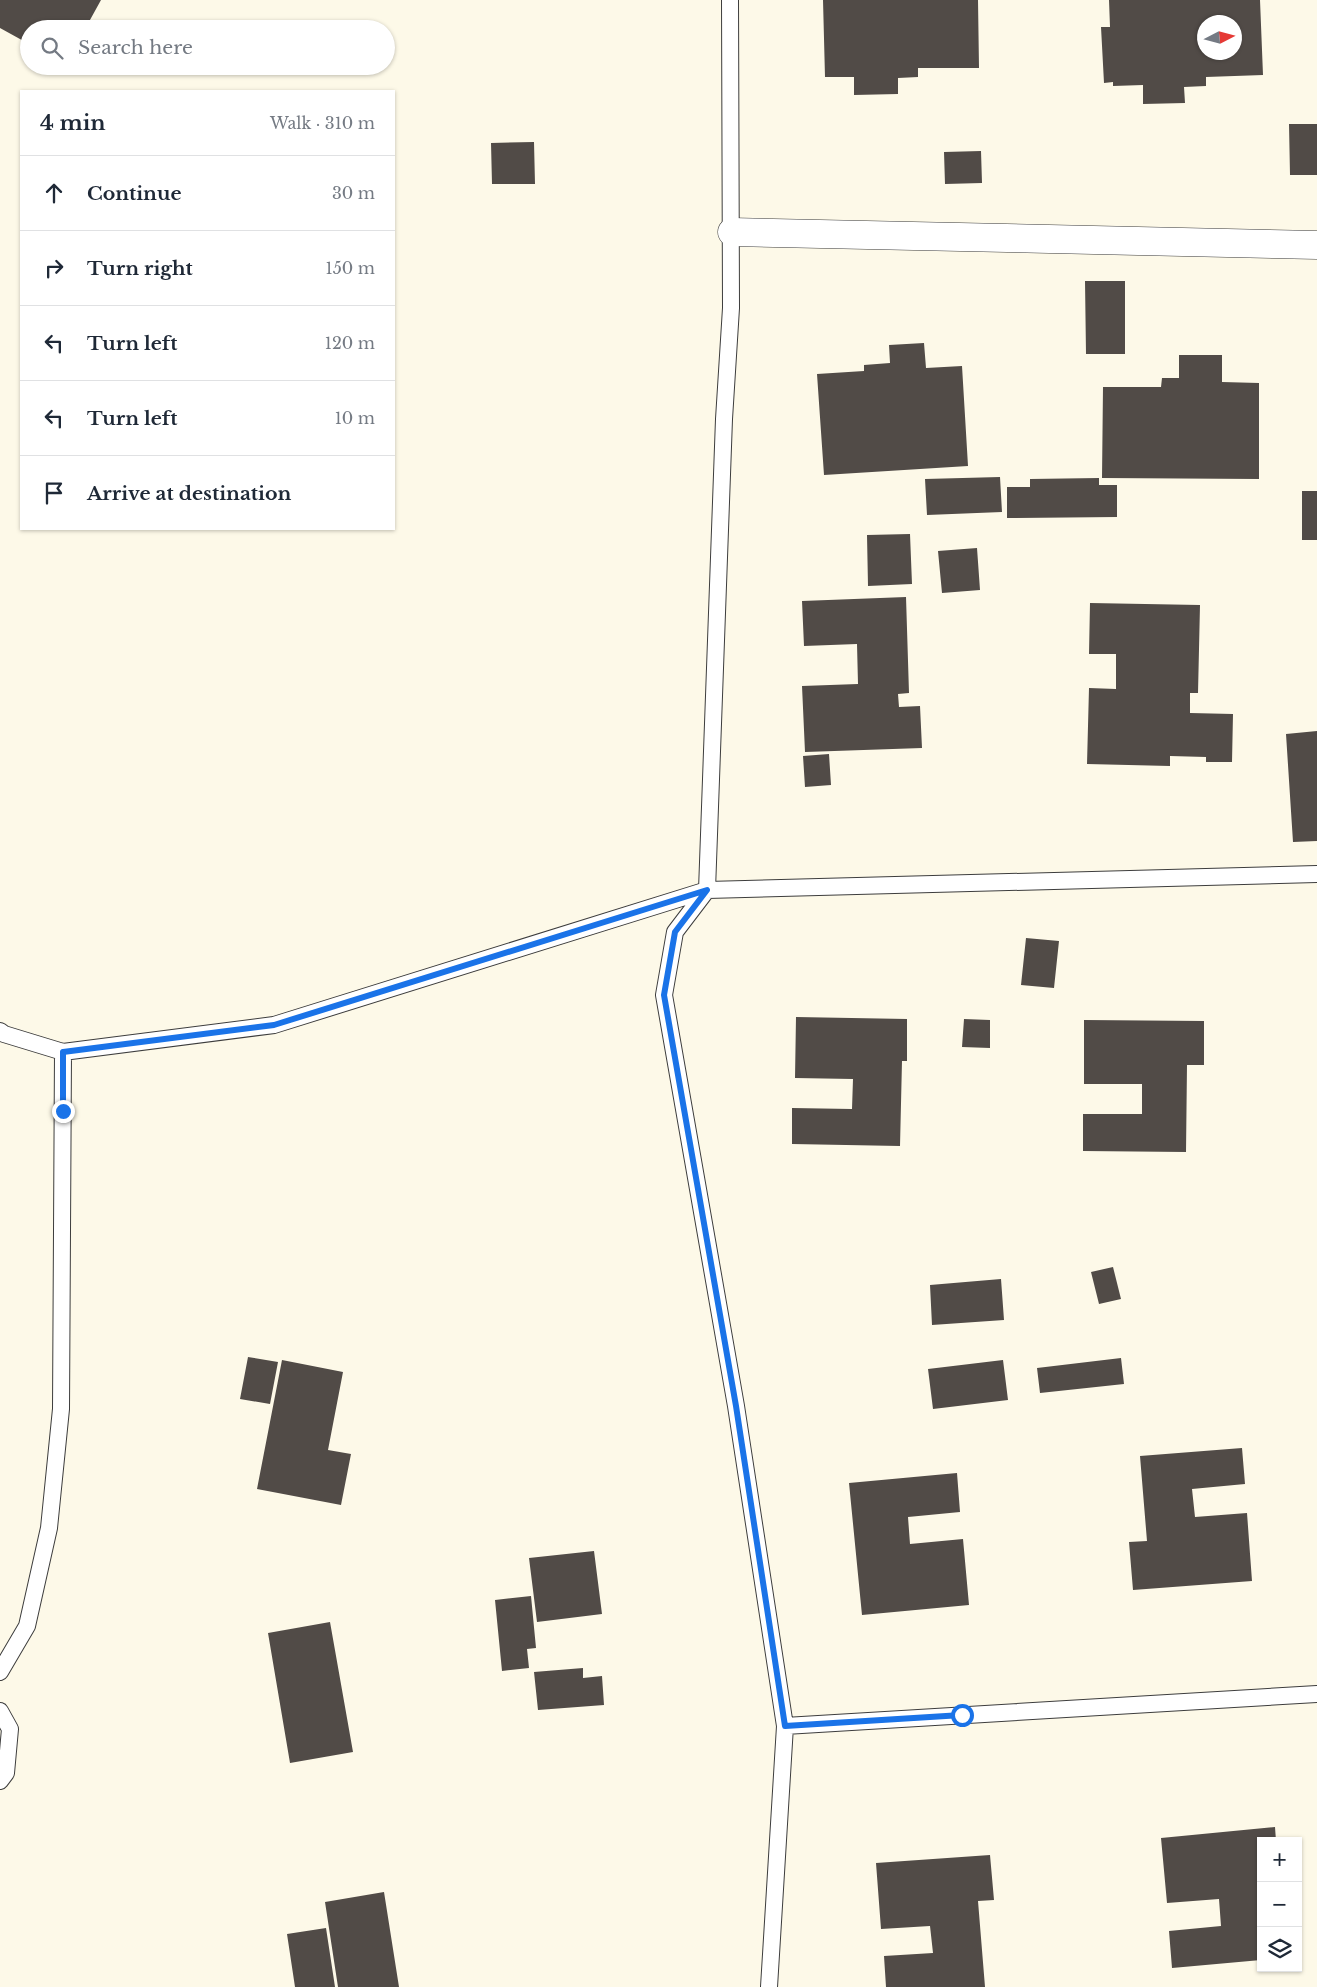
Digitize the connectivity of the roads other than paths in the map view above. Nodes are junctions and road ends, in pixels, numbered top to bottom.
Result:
1 (730, 0) edge
2 (732, 232) junction
3 (1317, 246) edge
4 (1317, 874) edge
5 (707, 890) junction
6 (0, 1032) edge
7 (63, 1052) junction
8 (0, 1672) edge
9 (1317, 1694) edge
10 (0, 1711) edge
11 (785, 1726) junction
12 (0, 1781) edge
13 (769, 1987) edge

1 - 2 lane
2 - 3 street
2 - 5 lane
4 - 5 lane
5 - 7 lane
5 - 11 lane
6 - 7 lane
7 - 8 lane
9 - 11 lane
10 - 12 lane
11 - 13 lane

